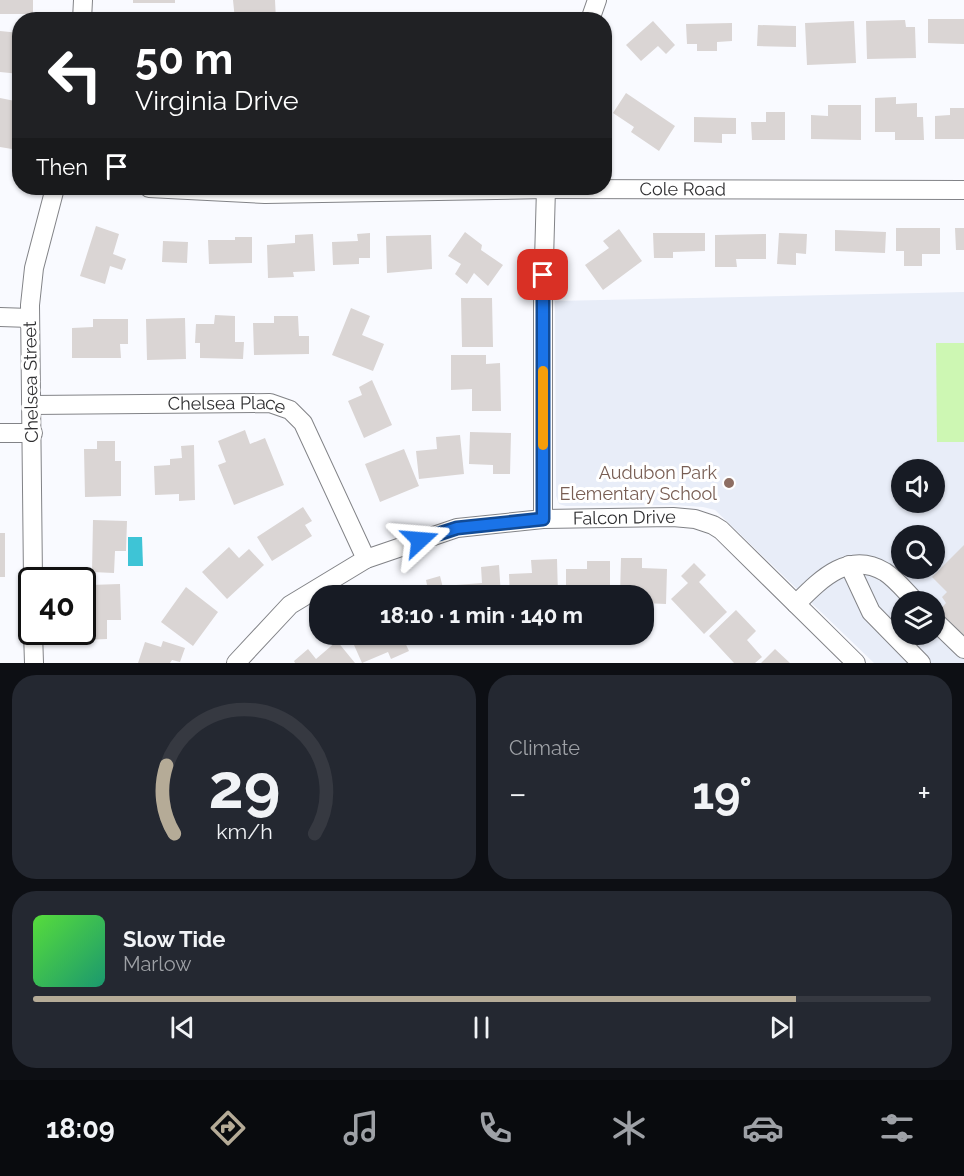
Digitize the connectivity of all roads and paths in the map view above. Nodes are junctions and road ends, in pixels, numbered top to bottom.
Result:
1 (612, 188) edge
2 (964, 190) edge
3 (53, 195) edge
4 (546, 195) edge
5 (0, 317) edge
6 (30, 318) junction
7 (32, 405) junction
8 (0, 433) edge
9 (33, 433) junction
10 (543, 519) junction
11 (366, 559) junction
12 (849, 566) junction
13 (33, 567) edge
14 (905, 591) edge
15 (796, 604) junction
16 (945, 631) edge
17 (33, 645) edge
18 (964, 649) edge
19 (34, 663) edge
20 (236, 663) edge
21 (856, 663) edge
22 (921, 663) edge

1 - 2 street, Cole Road
3 - 6 street, Chelsea Street
4 - 10 street
5 - 6 street
6 - 7 street, Chelsea Street
7 - 9 street, Chelsea Street
7 - 11 street, Chelsea Place
8 - 9 street
9 - 13 street, Chelsea Street
10 - 11 street, Falcon Drive
10 - 15 street, Falcon Drive
11 - 20 street, Falcon Drive
12 - 14 street
12 - 15 street
12 - 22 street
15 - 21 street, Falcon Drive
16 - 18 street
17 - 19 street

